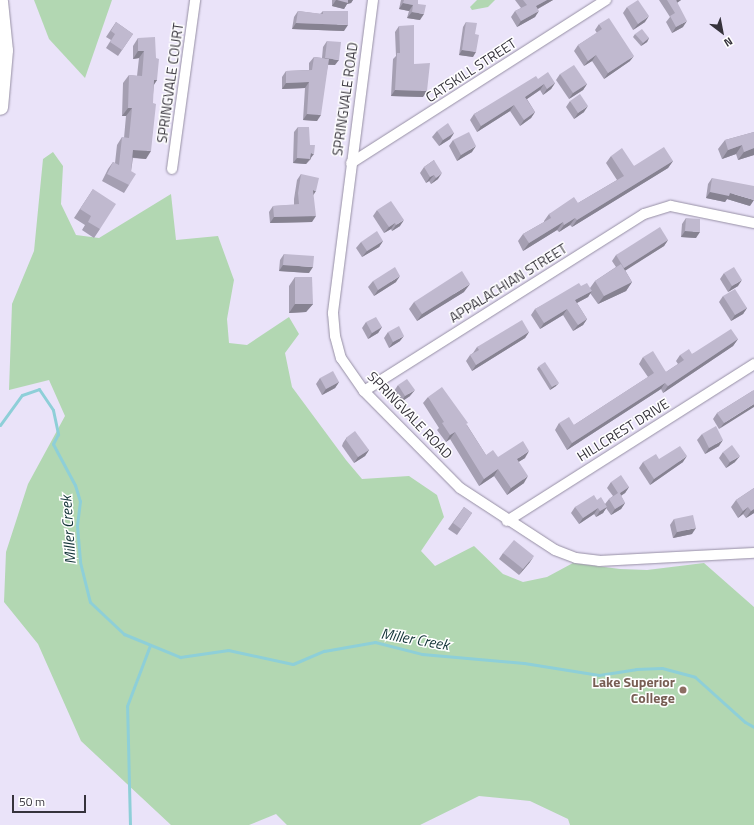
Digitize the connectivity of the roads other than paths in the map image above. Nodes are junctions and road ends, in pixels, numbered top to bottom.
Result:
1 (0, 0) edge
2 (195, 0) edge
3 (373, 0) edge
4 (606, 0) edge
5 (0, 106) edge
6 (350, 163) junction
7 (172, 169) dead end
8 (754, 223) edge
9 (754, 364) edge
10 (364, 391) junction
11 (507, 521) junction
12 (754, 552) edge

1 - 5 highway
2 - 7 street, SPRINGVALE COURT
3 - 6 street, SPRINGVALE ROAD
4 - 6 street, CATSKILL STREET
6 - 10 street, SPRINGVALE ROAD
8 - 10 street, APPALACHIAN STREET
9 - 11 street, HILLCREST DRIVE
10 - 11 street, SPRINGVALE ROAD
11 - 12 street, SPRINGVALE ROAD

